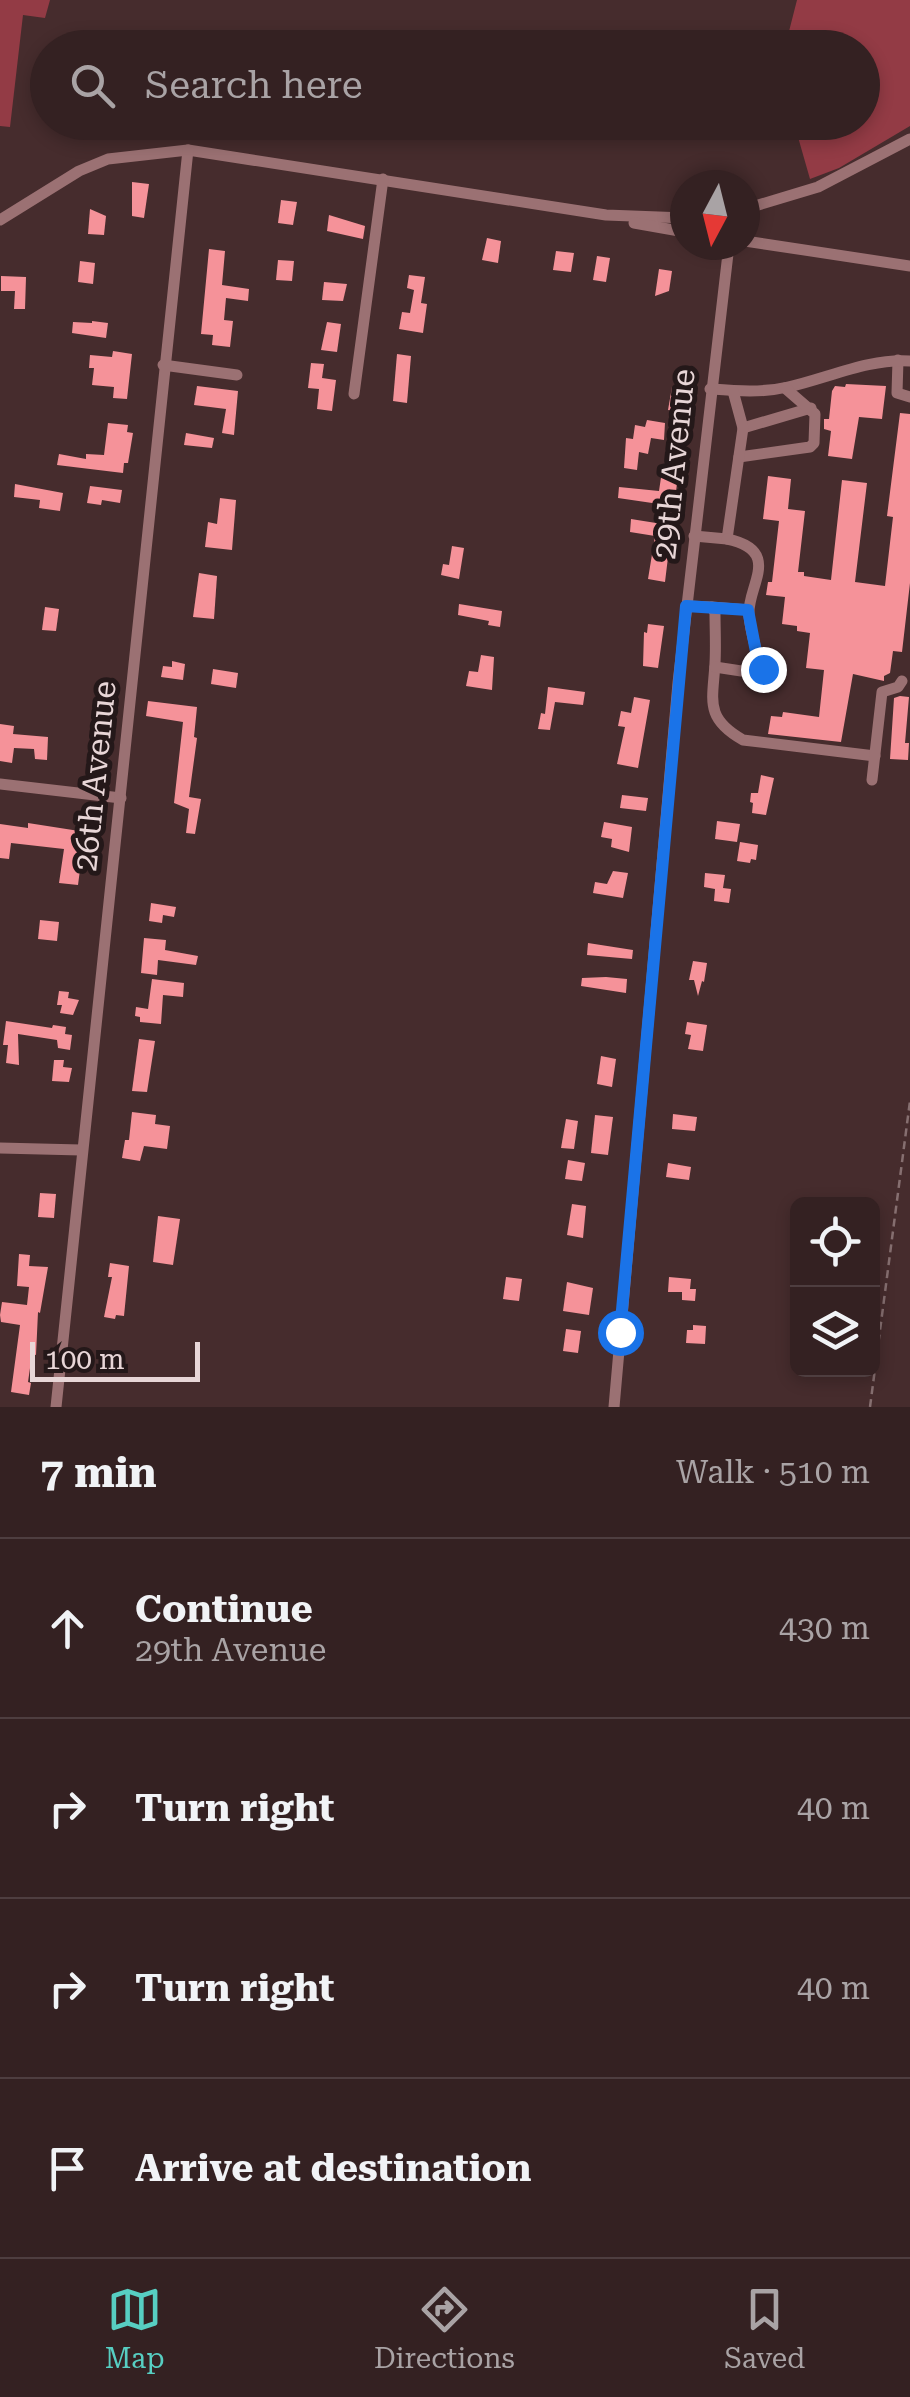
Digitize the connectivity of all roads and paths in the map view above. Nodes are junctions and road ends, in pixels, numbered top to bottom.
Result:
1 (910, 139) edge
2 (188, 150) junction
3 (383, 179) junction
4 (760, 204) edge
5 (606, 215) junction
6 (670, 217) edge
7 (0, 220) edge
8 (670, 229) edge
9 (760, 243) edge
10 (727, 260) edge
11 (910, 266) edge
12 (904, 361) edge
13 (163, 364) junction
14 (237, 376) dead end
15 (785, 388) junction
16 (710, 389) junction
17 (734, 391) junction
18 (354, 394) dead end
19 (910, 397) edge
20 (811, 408) junction
21 (742, 428) junction
22 (739, 457) junction
23 (694, 536) junction
24 (727, 539) junction
25 (686, 606) junction
26 (712, 607) junction
27 (748, 610) junction
28 (715, 667) junction
29 (902, 681) dead end
30 (875, 756) junction
31 (872, 780) dead end
32 (0, 784) edge
33 (121, 798) junction
34 (910, 1101) edge
35 (0, 1148) edge
36 (81, 1150) junction
37 (56, 1407) edge
38 (614, 1407) edge
39 (870, 1407) edge

1 - 4 street
2 - 3 street
2 - 7 street
2 - 13 street, 26th Avenue
3 - 5 street
3 - 18 street
5 - 6 street
5 - 8 street
9 - 11 street
10 - 16 street, 29th Avenue
12 - 15 street
12 - 19 street
13 - 14 street
13 - 33 street, 26th Avenue
15 - 17 street
15 - 20 street
16 - 17 street
16 - 23 street, 29th Avenue
17 - 21 street
20 - 21 street
20 - 22 street
21 - 22 street
22 - 24 street
23 - 24 street
23 - 25 street, 29th Avenue
24 - 27 street
25 - 26 street
25 - 38 street, 29th Avenue
26 - 27 street
26 - 28 street
27 - 28 street
28 - 30 street
29 - 30 street
30 - 31 street
32 - 33 street
33 - 36 street, 26th Avenue
34 - 39 path
35 - 36 street
36 - 37 street, 26th Avenue

